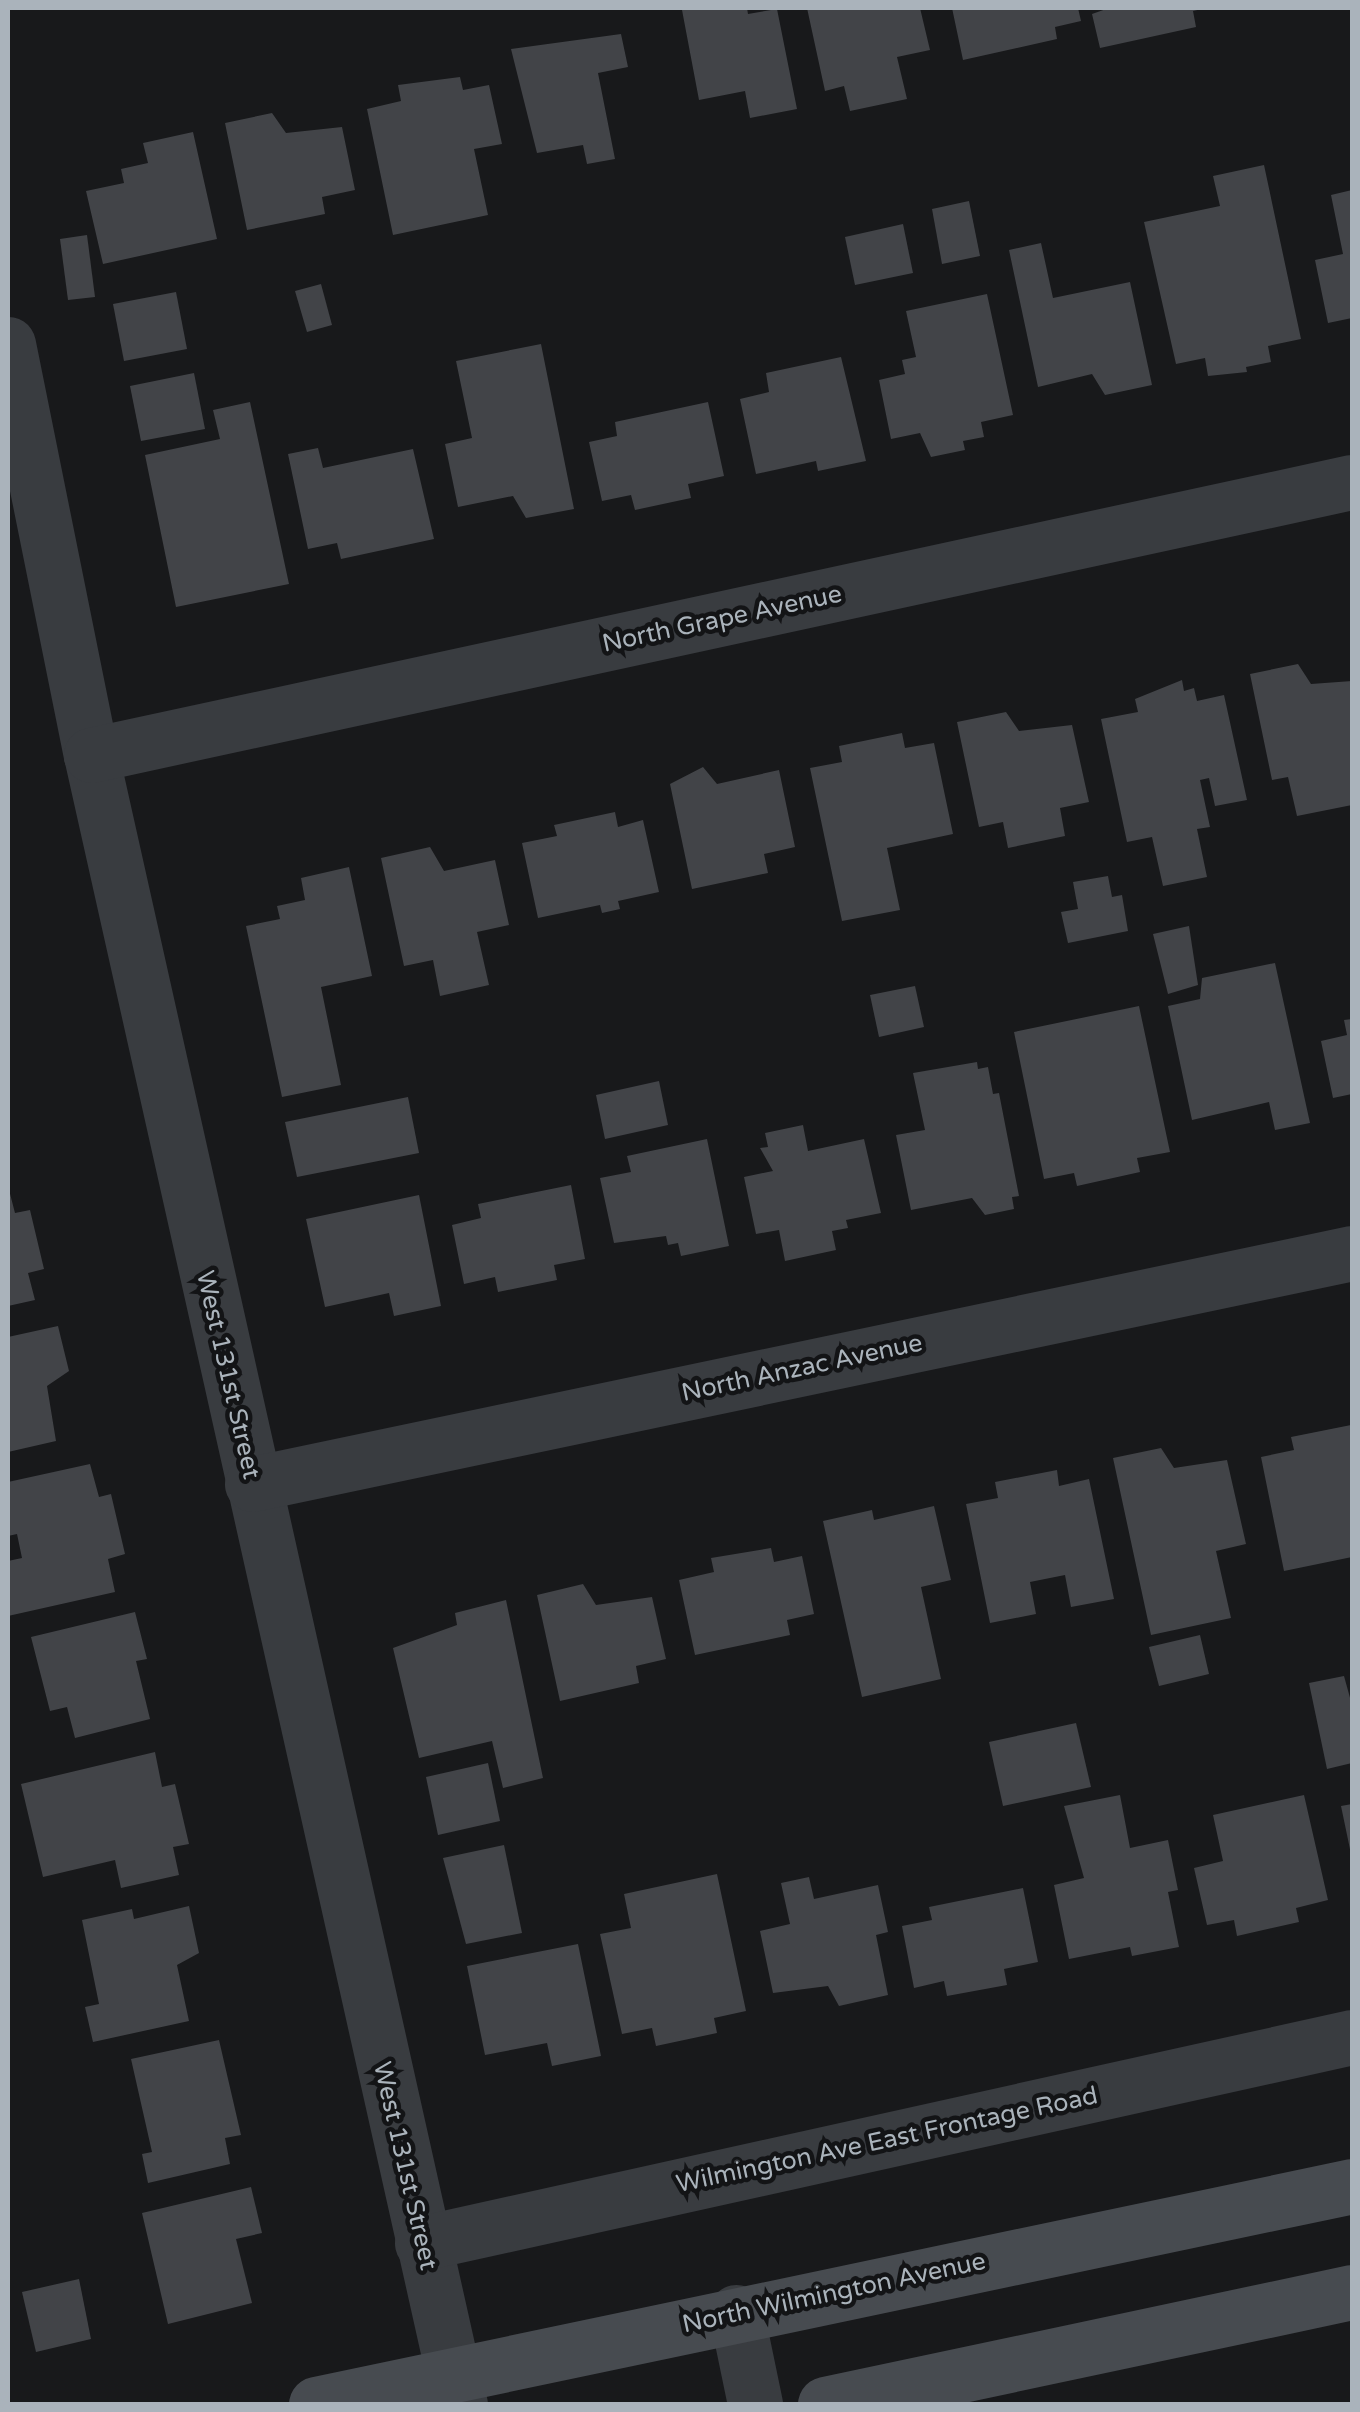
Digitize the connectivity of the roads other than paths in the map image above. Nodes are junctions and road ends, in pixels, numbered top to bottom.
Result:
1 (8, 344) edge
2 (1352, 482) edge
3 (91, 755) junction
4 (1352, 1253) edge
5 (252, 1484) junction
6 (1352, 2037) edge
7 (1352, 2186) edge
8 (422, 2243) junction
9 (1352, 2292) edge
10 (736, 2312) junction
11 (456, 2390) edge
12 (316, 2404) edge
13 (755, 2404) edge
14 (824, 2404) edge

1 - 3 street, West 131st Street
2 - 3 street, North Grape Avenue
3 - 5 street, West 131st Street
4 - 5 street, North Anzac Avenue
5 - 8 street, West 131st Street
6 - 8 street, Wilmington Ave East Frontage Road
7 - 10 main road, North Wilmington Avenue
8 - 11 street, West 131st Street
9 - 14 main road
10 - 11 main road, North Wilmington Avenue
10 - 13 street
11 - 12 main road, North Wilmington Avenue

